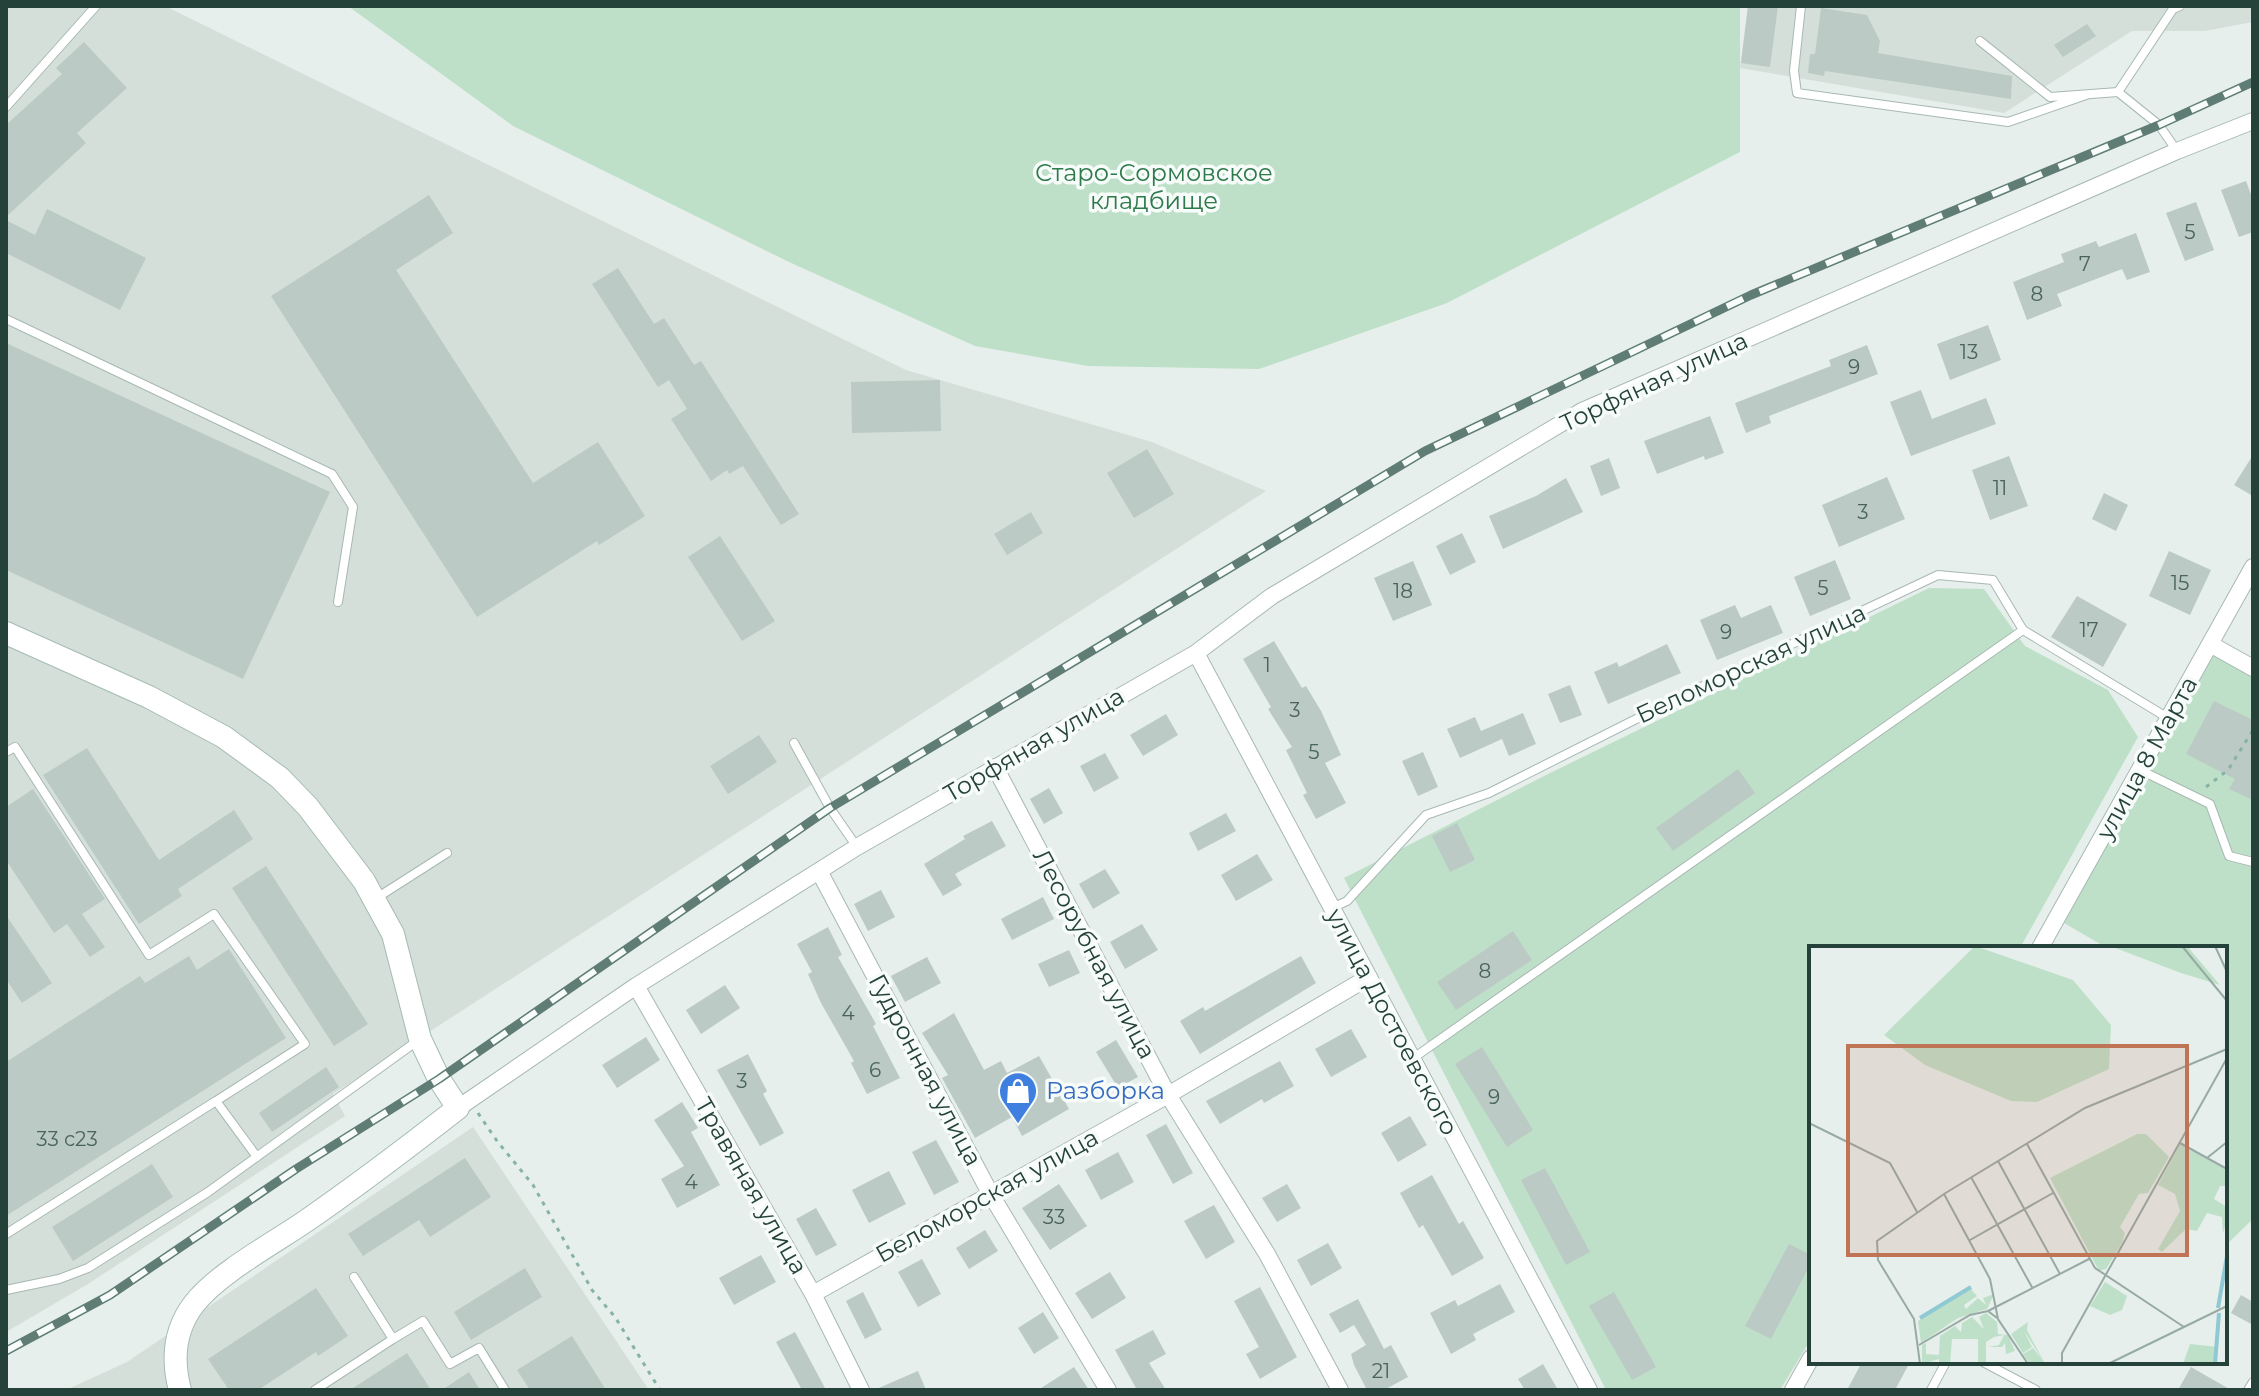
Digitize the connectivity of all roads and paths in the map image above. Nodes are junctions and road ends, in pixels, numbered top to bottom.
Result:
1 (96, 6) edge
2 (1801, 6) edge
3 (2180, 6) edge
4 (1980, 41) dead end
5 (2118, 92) junction
6 (2089, 94) junction
7 (6, 107) edge
8 (2253, 121) edge
9 (2177, 151) junction
10 (6, 319) edge
11 (2253, 567) edge
12 (338, 602) dead end
13 (2023, 630) junction
14 (6, 633) edge
15 (2210, 644) junction
16 (1196, 653) junction
17 (2253, 668) edge
18 (2169, 719) junction
19 (2253, 730) edge
20 (794, 743) dead end
21 (6, 752) edge
22 (995, 767) junction
23 (2140, 770) junction
24 (2193, 796) junction
25 (857, 847) junction
26 (447, 853) dead end
27 (2253, 862) edge
28 (819, 871) junction
29 (374, 899) junction
30 (1332, 909) junction
31 (2041, 946) edge
32 (1369, 977) junction
33 (636, 986) junction
34 (420, 1039) junction
35 (1412, 1059) junction
36 (1168, 1095) junction
37 (216, 1101) junction
38 (464, 1104) junction
39 (257, 1157) junction
40 (990, 1193) junction
41 (6, 1234) edge
42 (354, 1277) dead end
43 (6, 1290) edge
44 (813, 1294) junction
45 (393, 1339) junction
46 (1809, 1362) edge
47 (1945, 1364) edge
48 (1987, 1364) edge
49 (2253, 1382) edge
50 (180, 1390) edge
51 (315, 1390) edge
52 (505, 1390) edge
53 (660, 1390) edge
54 (861, 1390) edge
55 (1108, 1390) edge
56 (1340, 1390) edge
57 (1589, 1390) edge
58 (1793, 1390) edge
59 (1931, 1390) edge
60 (2036, 1390) edge
61 (2248, 1390) edge

1 - 7 lane
2 - 6 lane
3 - 5 lane
4 - 6 lane
5 - 6 lane
5 - 9 lane
8 - 9 street, Торфяная улица
9 - 16 street, Торфяная улица
10 - 12 lane
11 - 15 street, улица 8 Марта
13 - 18 lane, Беломорская улица
13 - 30 lane, Беломорская улица
13 - 35 lane
14 - 29 street
15 - 17 street
15 - 18 street, улица 8 Марта
16 - 22 street, Торфяная улица
16 - 30 street, улица Достоевского
18 - 23 street, улица 8 Марта
19 - 24 path
20 - 25 lane
21 - 37 lane
22 - 25 street, Торфяная улица
22 - 36 street, Лесорубная улица
23 - 24 lane
23 - 31 street, улица 8 Марта
24 - 27 lane
25 - 28 street, Торфяная улица
26 - 29 lane
28 - 33 street, Торфяная улица
28 - 40 street, Гудронная улица
29 - 34 street
30 - 32 street, улица Достоевского
32 - 35 street, улица Достоевского
32 - 36 street, Беломорская улица
33 - 38 street, Торфяная улица
33 - 44 street, Травяная улица
34 - 38 street
34 - 39 lane
35 - 57 street, улица Достоевского
36 - 40 street, Беломорская улица
36 - 56 street, Лесорубная улица
37 - 39 lane
37 - 41 lane
38 - 50 street
38 - 53 path
39 - 43 lane
40 - 44 street, Беломорская улица
40 - 55 street, Гудронная улица
42 - 45 lane
44 - 54 street, Травяная улица
45 - 51 lane
45 - 52 lane
46 - 58 street
47 - 59 lane
48 - 60 lane
49 - 61 lane

